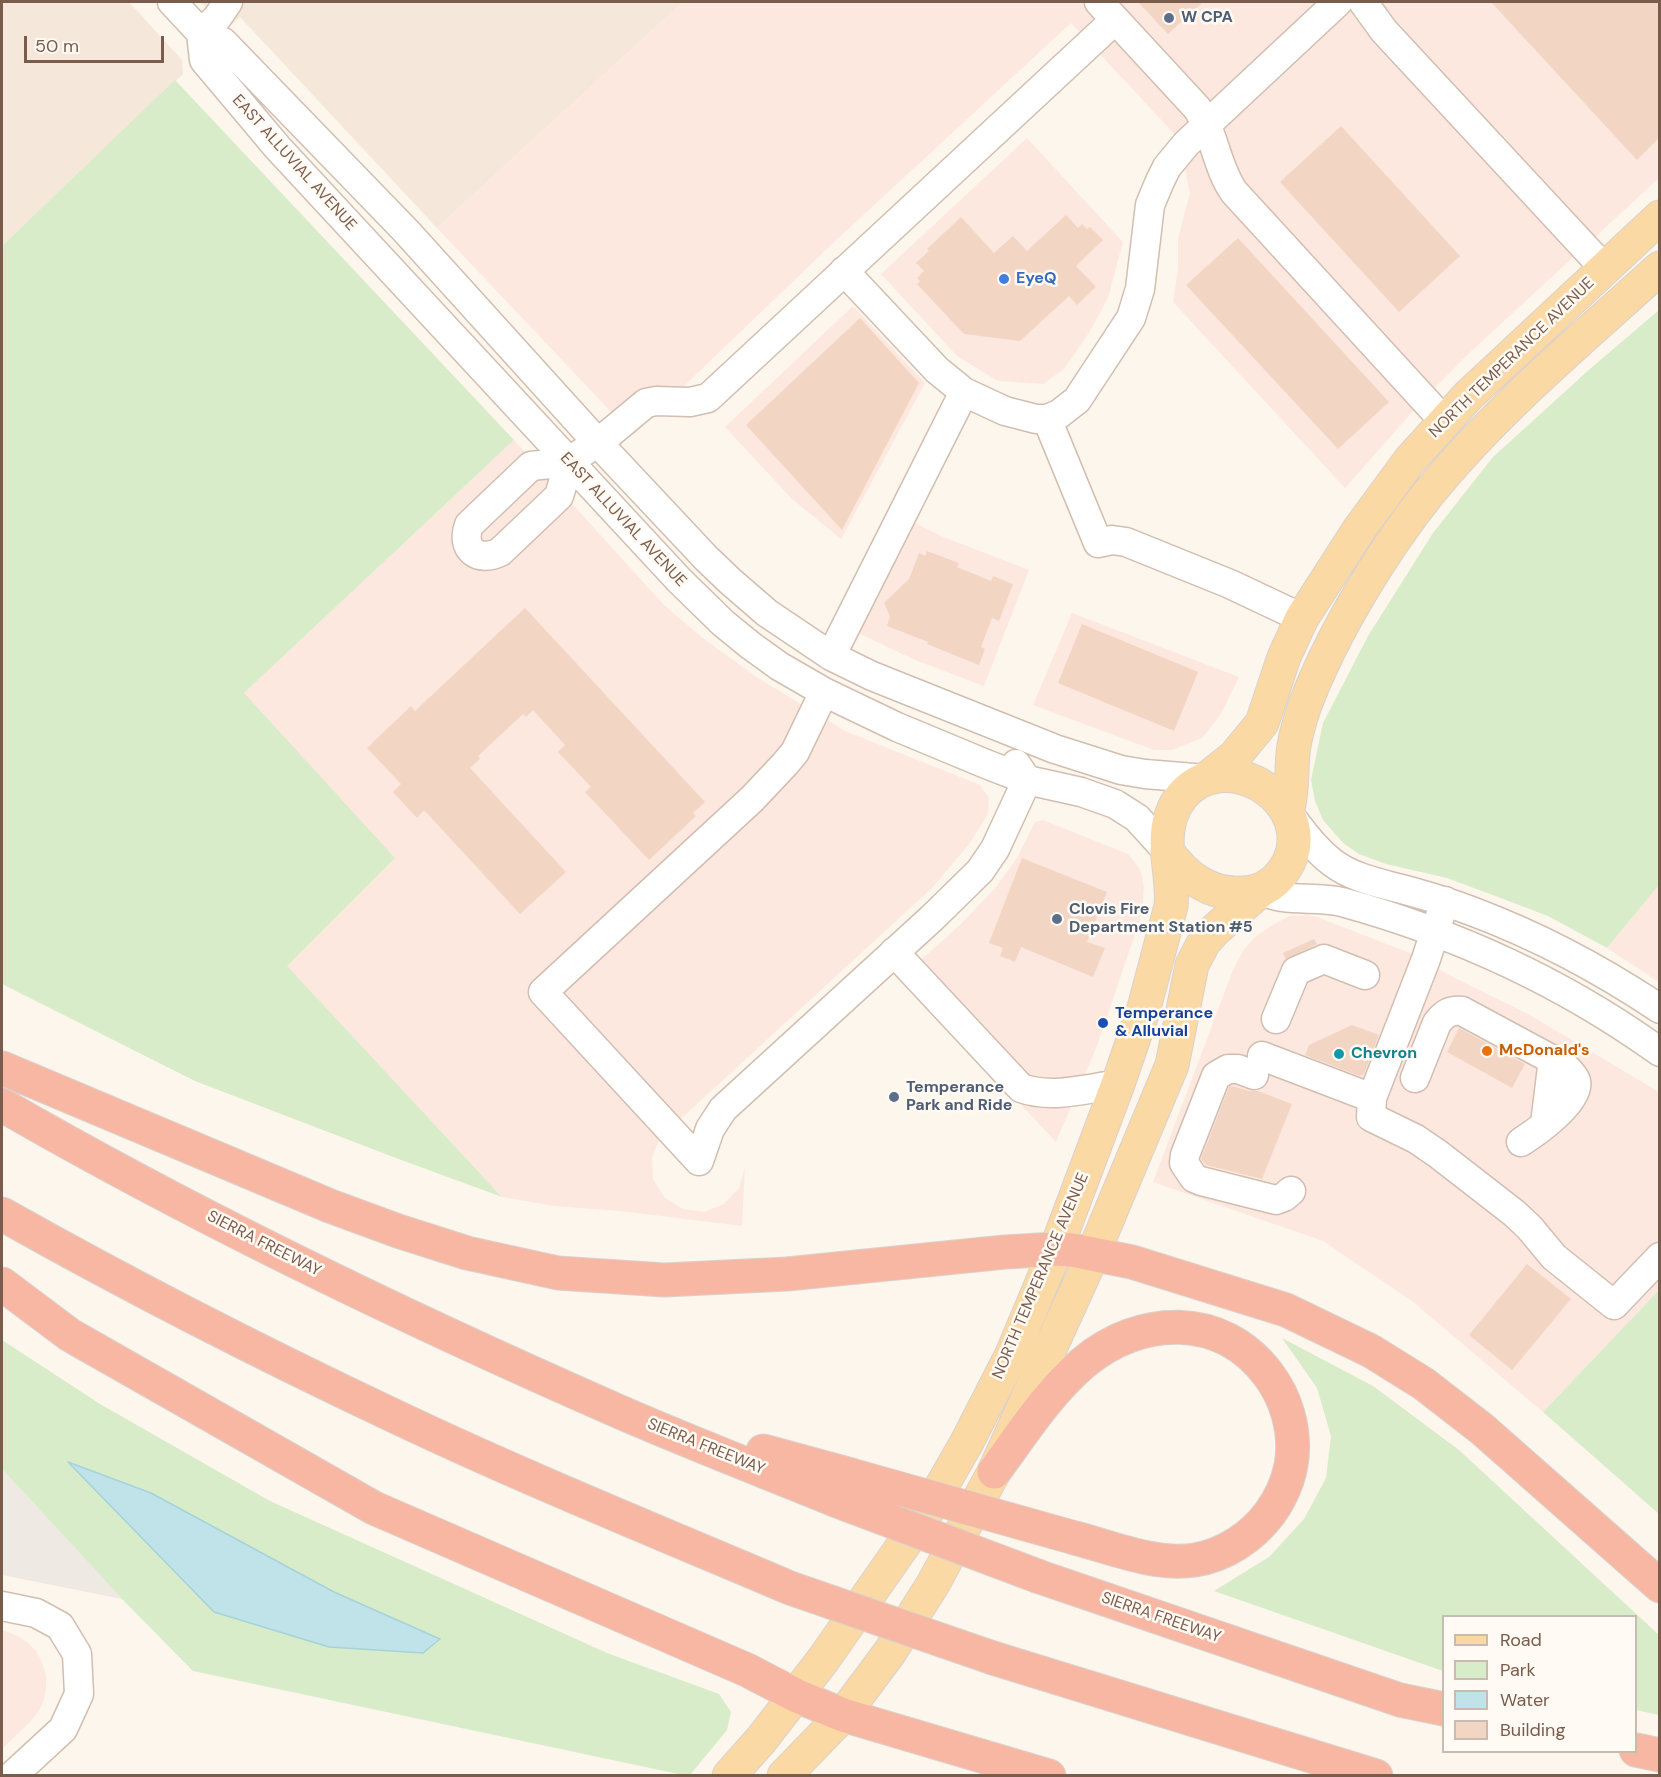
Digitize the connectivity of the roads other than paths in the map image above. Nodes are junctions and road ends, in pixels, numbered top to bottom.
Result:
1 (172, 2) edge
2 (228, 2) edge
3 (1338, 2) edge
4 (1363, 2) edge
5 (1107, 10) edge
6 (201, 33) junction
7 (1208, 123) junction
8 (1659, 217) edge
9 (1604, 268) junction
10 (1659, 268) edge
11 (844, 271) junction
12 (964, 392) junction
13 (1047, 419) junction
14 (1444, 421) junction
15 (597, 441) junction
16 (1462, 455) junction
17 (569, 462) junction
18 (1302, 618) junction
19 (831, 656) junction
20 (824, 692) junction
21 (990, 723) junction
22 (1206, 779) junction
23 (1027, 780) junction
24 (1287, 812) junction
25 (1167, 851) junction
26 (1260, 891) junction
27 (1445, 902) junction
28 (1435, 932) junction
29 (1162, 944) junction
30 (894, 952) junction
31 (1196, 957) junction
32 (1365, 975) dead end
33 (1659, 1009) edge
34 (1276, 1019) dead end
35 (1659, 1052) edge
36 (2, 1068) edge
37 (1415, 1078) dead end
38 (1118, 1084) junction
39 (1371, 1098) junction
40 (2, 1104) edge
41 (1521, 1142) dead end
42 (1291, 1191) dead end
43 (2, 1214) edge
44 (1056, 1249) junction
45 (1093, 1254) junction
46 (1659, 1257) edge
47 (2, 1284) edge
48 (994, 1472) junction
49 (843, 1488) junction
50 (1659, 1586) edge
51 (2, 1606) edge
52 (797, 1696) junction
53 (1442, 1709) edge
54 (843, 1715) junction
55 (1637, 1750) edge
56 (1659, 1755) edge
57 (12, 1776) edge
58 (729, 1776) edge
59 (784, 1776) edge
60 (1049, 1776) edge
61 (1376, 1776) edge

1 - 6 street, EAST ALLUVIAL AVENUE
2 - 6 street
3 - 7 street
4 - 9 street
5 - 7 street
5 - 11 street
6 - 15 street, EAST ALLUVIAL AVENUE
6 - 17 street, EAST ALLUVIAL AVENUE
7 - 13 street
7 - 14 street
8 - 9 main road, NORTH TEMPERANCE AVENUE
9 - 14 main road, NORTH TEMPERANCE AVENUE
9 - 16 main road
10 - 16 main road, NORTH TEMPERANCE AVENUE
11 - 12 street
11 - 15 street
12 - 13 street
12 - 19 street
13 - 18 street
14 - 18 main road, NORTH TEMPERANCE AVENUE
15 - 17 street
15 - 19 street, EAST ALLUVIAL AVENUE
16 - 24 main road, NORTH TEMPERANCE AVENUE
17 - 20 street, EAST ALLUVIAL AVENUE
18 - 22 main road, NORTH TEMPERANCE AVENUE
19 - 21 street, EAST ALLUVIAL AVENUE
20 - 23 street, EAST ALLUVIAL AVENUE
20 - 30 street
21 - 22 street, EAST ALLUVIAL AVENUE
21 - 23 street
22 - 24 main road
22 - 25 main road
23 - 25 street, EAST ALLUVIAL AVENUE
23 - 30 street
24 - 26 main road
24 - 27 street
25 - 26 main road
25 - 29 main road, NORTH TEMPERANCE AVENUE
26 - 28 street
26 - 31 main road
27 - 28 street
27 - 33 street
28 - 35 street
28 - 39 street
29 - 31 street
29 - 38 main road, NORTH TEMPERANCE AVENUE
30 - 38 street
31 - 45 main road
32 - 34 street
36 - 44 highway
37 - 41 street
38 - 44 main road, NORTH TEMPERANCE AVENUE
39 - 42 street
39 - 46 street
40 - 49 highway, SIERRA FREEWAY
43 - 61 highway, bridge
44 - 45 highway
44 - 52 main road, NORTH TEMPERANCE AVENUE
45 - 48 main road
45 - 50 highway
47 - 52 highway
48 - 49 highway, bridge
48 - 54 main road
49 - 53 highway, SIERRA FREEWAY, bridge
51 - 57 street
52 - 54 highway
52 - 58 main road, NORTH TEMPERANCE AVENUE
54 - 59 main road
54 - 60 highway
55 - 56 highway

